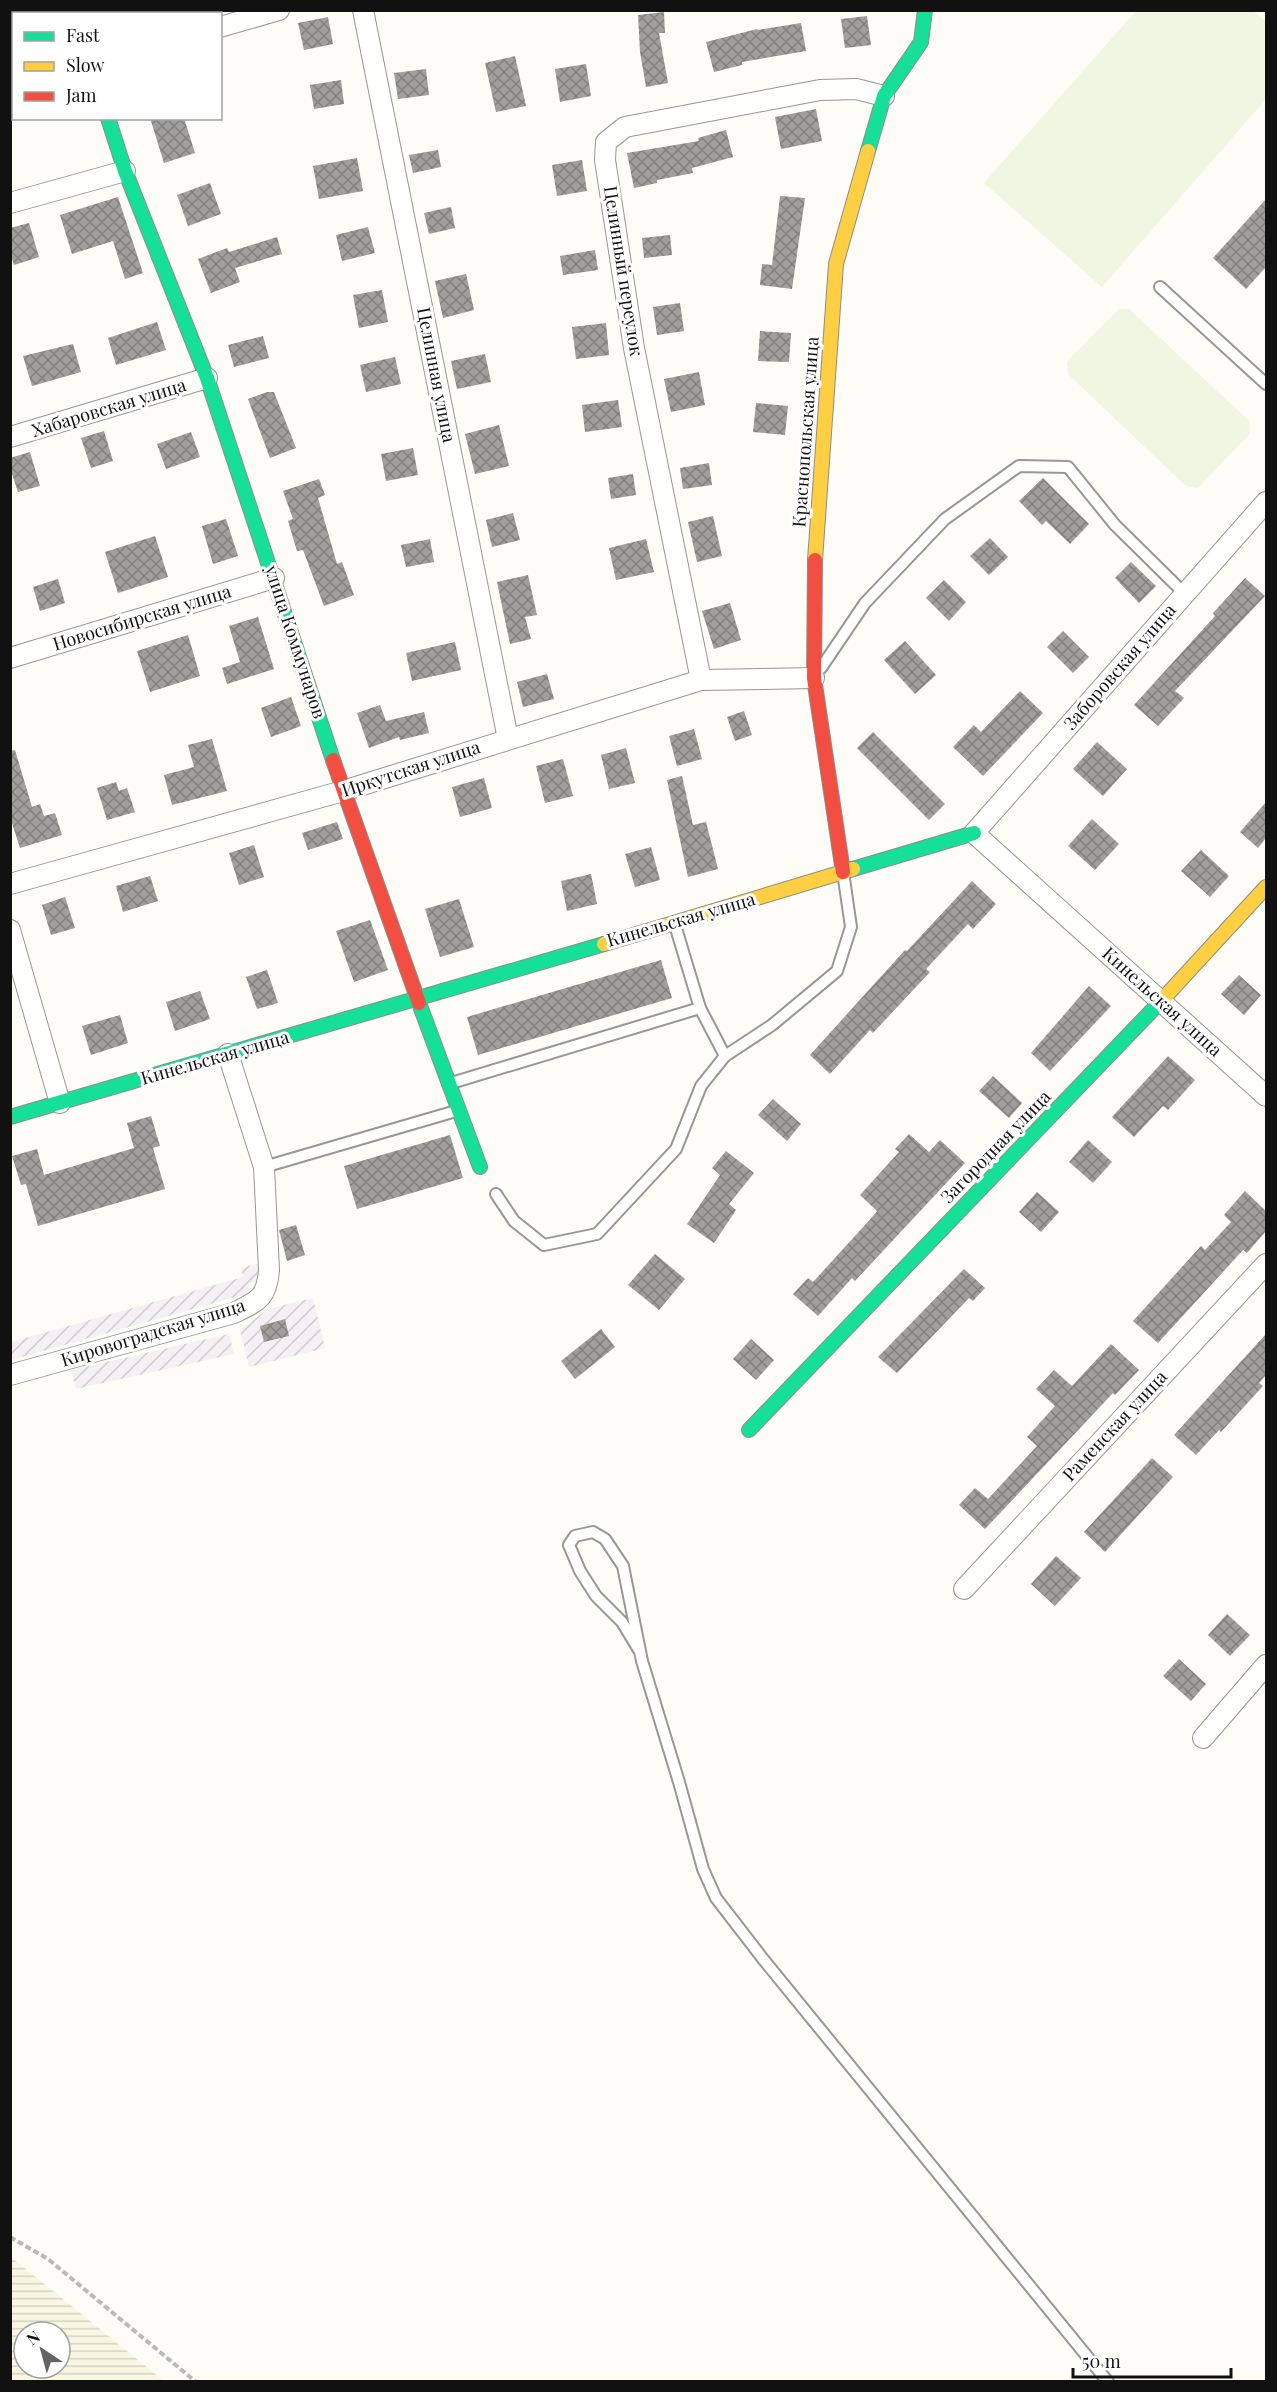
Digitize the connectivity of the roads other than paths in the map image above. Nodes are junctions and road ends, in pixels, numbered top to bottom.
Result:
1 (279, 10) edge
2 (363, 10) edge
3 (925, 10) edge
4 (222, 26) edge
5 (884, 96) junction
6 (109, 120) edge
7 (125, 171) junction
8 (10, 203) edge
9 (1160, 287) dead end
10 (207, 378) junction
11 (1266, 384) edge
12 (10, 437) edge
13 (1266, 502) edge
14 (274, 578) junction
15 (1185, 594) junction
16 (10, 658) edge
17 (814, 678) junction
18 (701, 680) junction
19 (508, 739) junction
20 (343, 790) junction
21 (974, 833) junction
22 (843, 872) junction
23 (10, 884) edge
24 (1266, 887) edge
25 (674, 922) junction
26 (10, 930) edge
27 (419, 999) junction
28 (1161, 1002) junction
29 (700, 1008) junction
30 (228, 1054) junction
31 (725, 1056) junction
32 (448, 1084) junction
33 (1266, 1096) edge
34 (60, 1103) junction
35 (459, 1110) junction
36 (10, 1117) edge
37 (264, 1167) junction
38 (480, 1167) dead end
39 (496, 1194) dead end
40 (1266, 1264) edge
41 (10, 1375) edge
42 (749, 1430) dead end
43 (963, 1589) dead end
44 (639, 1650) dead end
45 (1266, 1665) edge
46 (1203, 1738) dead end
47 (1108, 2382) edge

1 - 4 street
2 - 19 street, Целинная улица
3 - 5 street, Краснопольская улица
5 - 17 street, Краснопольская улица
5 - 18 street, Целинный переулок
6 - 7 street, улица Коммунаров
7 - 8 street
7 - 10 street, улица Коммунаров
9 - 11 lane
10 - 12 street, Хабаровская улица
10 - 14 street, улица Коммунаров
13 - 15 street, Заборовская улица
14 - 16 street, Новосибирская улица
14 - 20 street, улица Коммунаров
15 - 17 lane
15 - 21 street, Заборовская улица
17 - 18 street, Иркутская улица
17 - 22 street, Краснопольская улица
18 - 19 street, Иркутская улица
19 - 20 street, Иркутская улица
20 - 23 street, Иркутская улица
20 - 27 street, улица Коммунаров
21 - 22 street, Кинельская улица
21 - 28 street, Кинельская улица
22 - 25 street, Кинельская улица
22 - 31 lane
24 - 28 street, Загородная улица
25 - 27 street, Кинельская улица
25 - 29 lane
26 - 34 street
27 - 30 street, Кинельская улица
27 - 32 street, улица Коммунаров
28 - 33 street, Кинельская улица
28 - 42 street, Загородная улица
29 - 31 lane
29 - 32 lane
30 - 34 street, Кинельская улица
30 - 37 street, Кировоградская улица
31 - 39 lane
32 - 35 street, улица Коммунаров
34 - 36 street, Кинельская улица
35 - 37 lane
35 - 38 street, улица Коммунаров
37 - 41 street, Кировоградская улица
40 - 43 street, Раменская улица
44 - 47 lane
45 - 46 street

